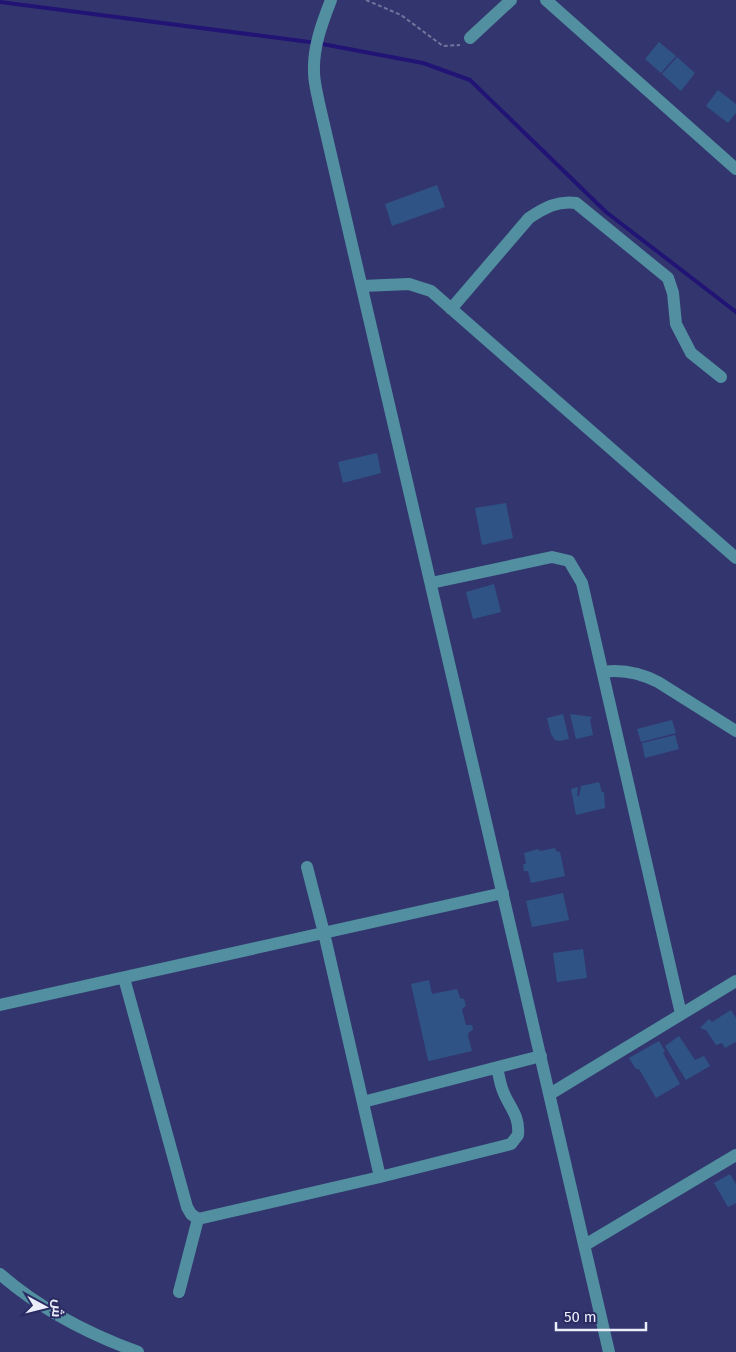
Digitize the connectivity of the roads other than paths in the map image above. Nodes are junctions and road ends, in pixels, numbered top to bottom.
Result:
1 (331, 0) edge
2 (511, 0) edge
3 (546, 0) edge
4 (470, 38) road end
5 (736, 169) edge
6 (362, 286) junction
7 (451, 309) junction
8 (721, 377) dead end
9 (736, 558) edge
10 (431, 583) junction
11 (603, 672) junction
12 (736, 731) edge
13 (307, 867) dead end
14 (503, 893) junction
15 (324, 933) junction
16 (124, 978) junction
17 (736, 981) edge
18 (0, 1005) edge
19 (681, 1014) junction
20 (541, 1056) junction
21 (496, 1068) junction
22 (550, 1094) junction
23 (362, 1102) junction
24 (736, 1155) edge
25 (380, 1177) junction
26 (198, 1219) junction
27 (585, 1245) junction
28 (0, 1274) edge
29 (179, 1292) dead end
30 (138, 1352) edge
31 (609, 1352) edge

1 - 6 street
2 - 4 street
3 - 5 street
6 - 7 street
6 - 10 street
7 - 8 street
7 - 9 street
10 - 11 street
10 - 14 street
11 - 12 street
11 - 19 street
13 - 15 street
14 - 15 street
14 - 20 street
15 - 16 street
15 - 23 street
16 - 18 street
16 - 26 street
17 - 19 street
19 - 22 street
20 - 21 street
20 - 22 street
21 - 23 street
21 - 25 street
22 - 27 street
23 - 25 street
24 - 27 street
25 - 26 street
26 - 29 street
27 - 31 street
28 - 30 street

